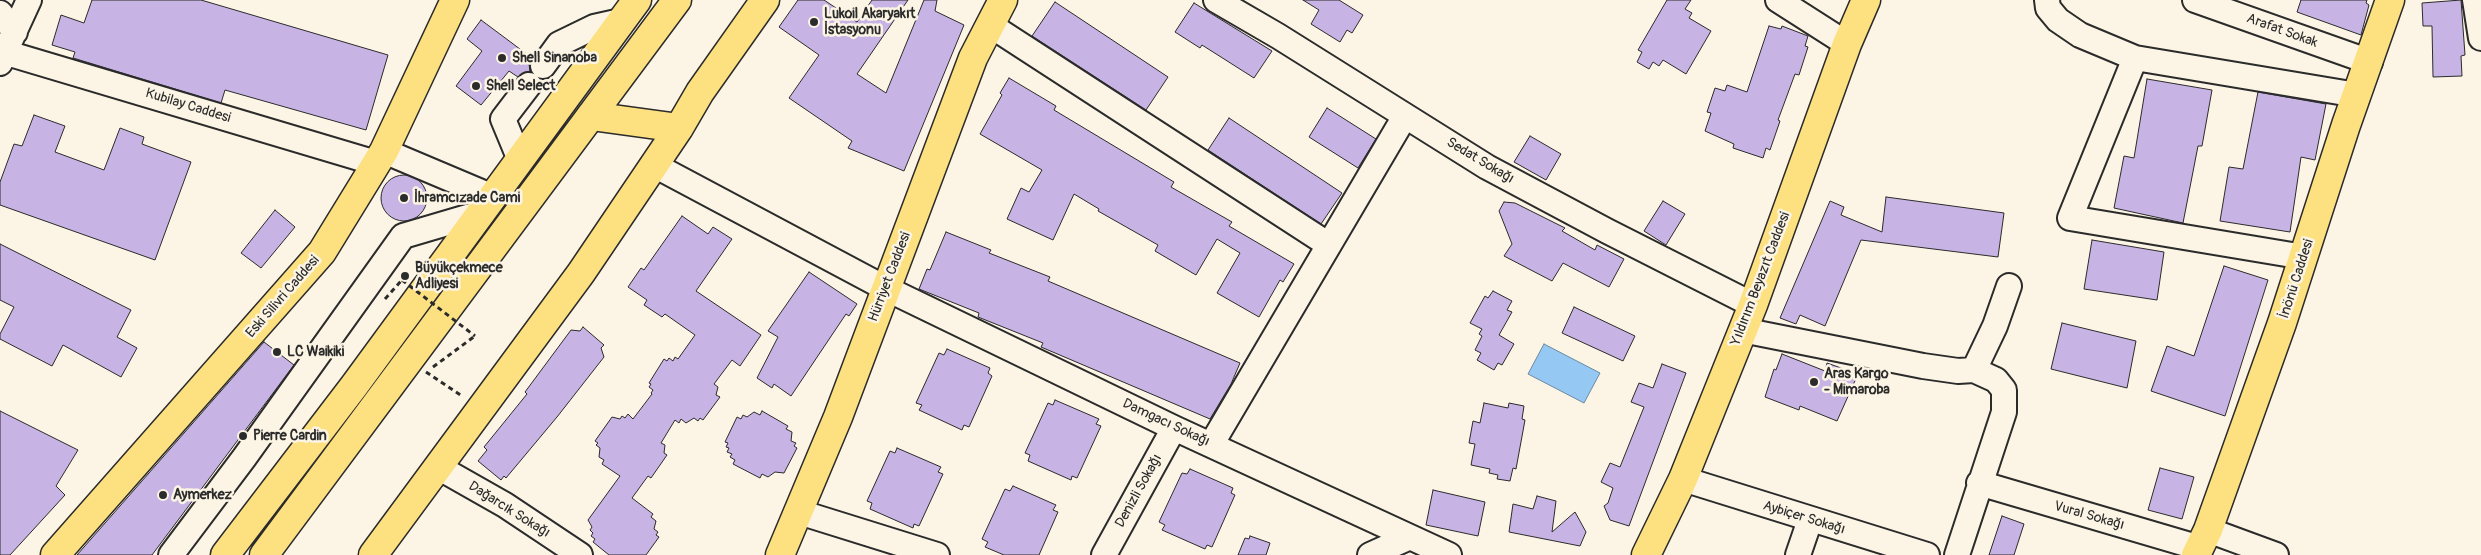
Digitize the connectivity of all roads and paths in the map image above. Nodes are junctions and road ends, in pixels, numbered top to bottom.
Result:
1 (29, 0) edge
2 (455, 0) edge
3 (677, 0) edge
4 (765, 0) edge
5 (1003, 0) edge
6 (1216, 0) edge
7 (1778, 0) edge
8 (1866, 0) edge
9 (2047, 0) edge
10 (2195, 0) edge
11 (2390, 0) edge
12 (2475, 0) edge
13 (629, 10) edge
14 (0, 13) edge
15 (990, 25) junction
16 (2481, 38) edge
17 (1847, 44) junction
18 (5, 49) edge
19 (2135, 58) junction
20 (2370, 62) junction
21 (543, 66) dead end
22 (528, 85) dead end
23 (2357, 95) junction
24 (591, 116) junction
25 (1405, 116) junction
26 (678, 128) junction
27 (380, 157) junction
28 (520, 160) junction
29 (654, 165) junction
30 (487, 205) junction
31 (1329, 245) junction
32 (2304, 257) junction
33 (402, 280) dead end
34 (2009, 286) dead end
35 (885, 288) junction
36 (1753, 305) junction
37 (1742, 330) junction
38 (418, 366) junction
39 (1974, 370) junction
40 (481, 410) junction
41 (1174, 428) junction
42 (1210, 445) junction
43 (438, 467) junction
44 (1683, 479) junction
45 (1979, 483) junction
46 (799, 512) junction
47 (1810, 520) junction
48 (1410, 537) junction
49 (2202, 544) edge
50 (1443, 554) edge
51 (55, 555) edge
52 (171, 555) edge
53 (226, 555) edge
54 (264, 555) edge
55 (373, 555) edge
56 (580, 555) edge
57 (780, 555) edge
58 (937, 555) edge
59 (1104, 555) edge
60 (1370, 555) edge
61 (1646, 555) edge
62 (1798, 555) edge
63 (1927, 555) edge
64 (1957, 555) edge
65 (2276, 555) edge

1 - 18 street
2 - 27 main road, Eski Silivri Caddesi
3 - 24 main road
4 - 26 main road
5 - 15 main road, Hürriyet Caddesi
6 - 25 street, Sedat Sokağı
7 - 17 street
8 - 17 main road, Yıldırım Beyazıt Caddesi
9 - 19 street
10 - 20 street, Arafat Sokak
11 - 20 main road, İnönü Caddesi
12 - 16 street
13 - 21 street
13 - 28 main road
14 - 18 street
15 - 31 street
15 - 35 main road, Hürriyet Caddesi
17 - 36 main road, Yıldırım Beyazıt Caddesi
18 - 27 street, Kubilay Caddesi
19 - 23 street
19 - 32 street
20 - 23 main road, İnönü Caddesi
22 - 28 street
23 - 32 main road, İnönü Caddesi
24 - 26 main road
24 - 38 main road
25 - 31 street
25 - 36 street, Sedat Sokağı
26 - 29 main road
27 - 30 street, Kubilay Caddesi
27 - 51 main road, Eski Silivri Caddesi
28 - 30 main road
29 - 35 street, Damgacı Sokağı
29 - 40 main road
30 - 52 street
30 - 53 main road
31 - 42 street
32 - 49 main road, İnönü Caddesi
33 - 38 path, bridge
34 - 39 street
35 - 41 street, Damgacı Sokağı
35 - 46 main road, Hürriyet Caddesi
36 - 37 main road, Yıldırım Beyazıt Caddesi
37 - 39 street
37 - 44 main road, Yıldırım Beyazıt Caddesi
38 - 40 path
38 - 54 main road
39 - 45 street
40 - 43 main road
41 - 42 street, Damgacı Sokağı
41 - 59 street, Denizli Sokağı
42 - 48 street, Damgacı Sokağı
43 - 55 main road
43 - 56 street, Dağarcık Sokağı
44 - 47 street, Aybiçer Sokağı
44 - 61 main road, Yıldırım Beyazıt Caddesi
45 - 49 street, Vural Sokağı
45 - 64 street
46 - 57 main road, Hürriyet Caddesi
46 - 58 street
47 - 62 street
47 - 63 street, Aybiçer Sokağı
48 - 50 street, Damgacı Sokağı
48 - 60 street
49 - 65 street, Vural Sokağı

